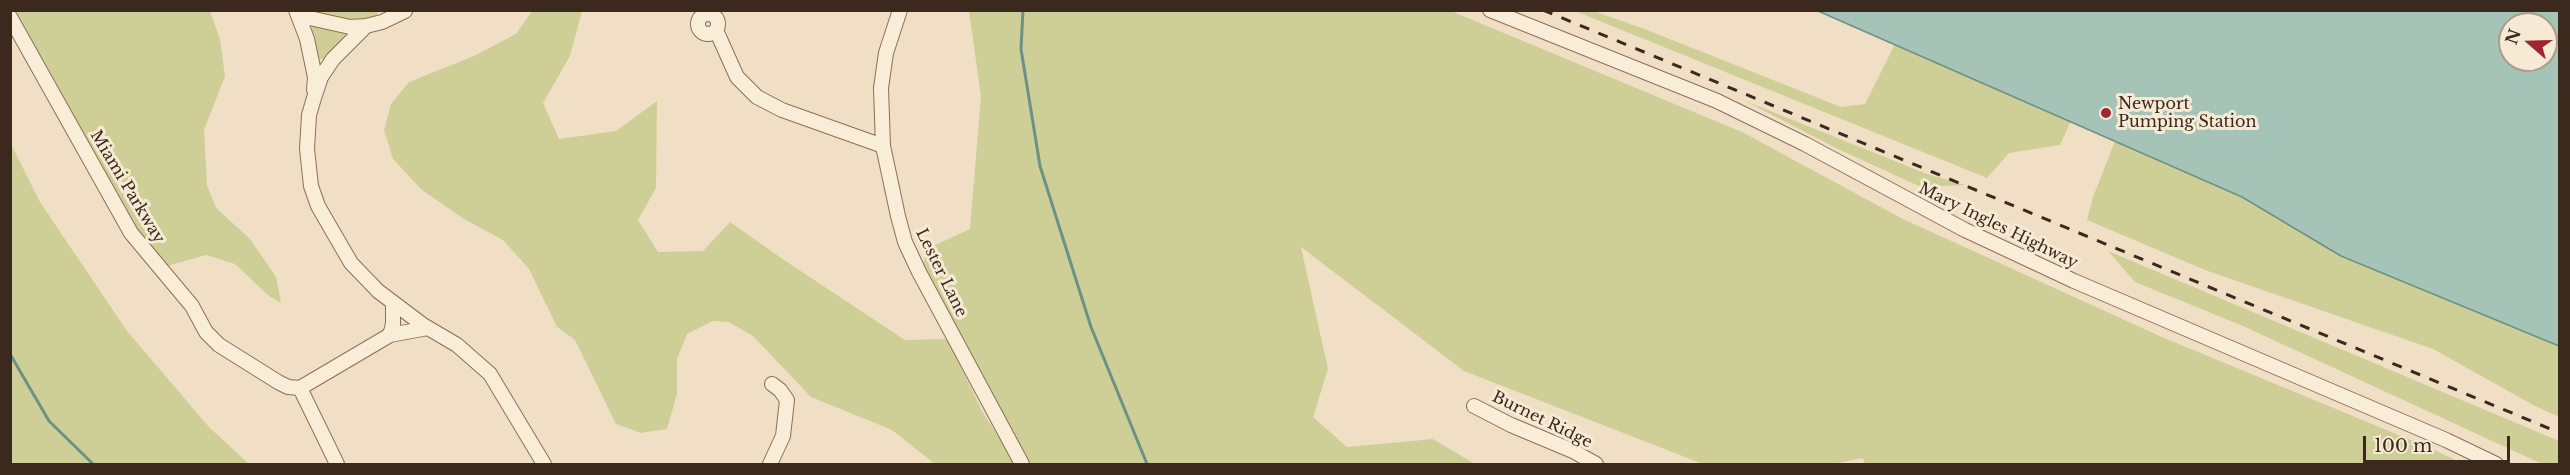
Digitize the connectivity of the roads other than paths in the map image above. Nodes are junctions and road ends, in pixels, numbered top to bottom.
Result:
1 (296, 10) edge
2 (900, 10) edge
3 (1490, 10) edge
4 (405, 11) edge
5 (10, 17) edge
6 (366, 26) junction
7 (716, 30) dead end
8 (314, 98) junction
9 (883, 146) junction
10 (393, 303) junction
11 (428, 328) junction
12 (390, 335) junction
13 (772, 384) dead end
14 (300, 388) junction
15 (1474, 406) dead end
16 (337, 465) edge
17 (544, 465) edge
18 (771, 465) edge
19 (1022, 465) edge
20 (1596, 465) edge
21 (2496, 465) edge

1 - 6 street
1 - 8 street
2 - 9 street, Lester Lane
3 - 21 street, Mary Ingles Highway
4 - 6 street
5 - 14 street, Miami Parkway
6 - 8 street
7 - 9 street
8 - 10 street
9 - 19 street, Lester Lane
10 - 11 street
10 - 12 street
11 - 12 street
11 - 17 street
12 - 14 street
13 - 18 street
14 - 16 street
15 - 20 street, Burnet Ridge

